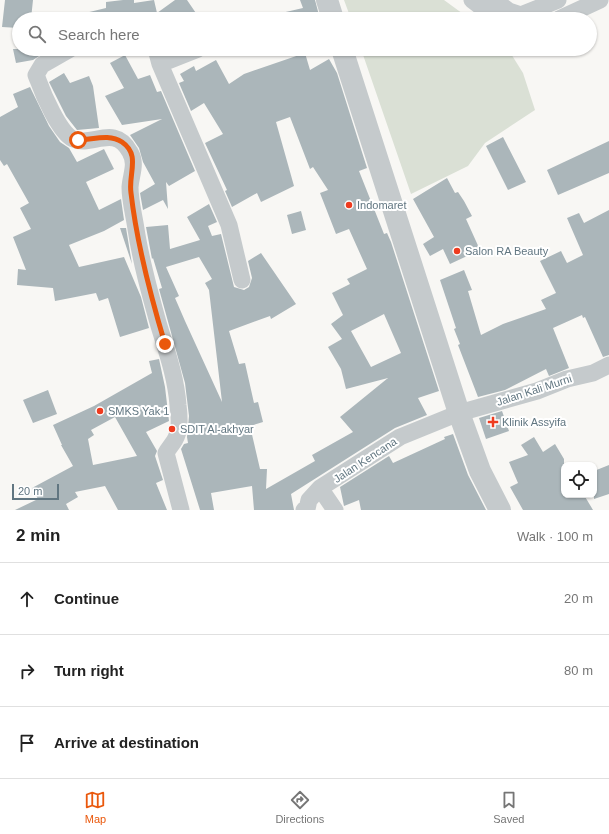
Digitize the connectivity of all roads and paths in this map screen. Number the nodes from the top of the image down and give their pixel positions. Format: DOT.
graph roads {
  1 [pos="327,0"];
  2 [pos="472,0"];
  3 [pos="494,0"];
  4 [pos="558,0"];
  5 [pos="596,1"];
  6 [pos="331,12"];
  7 [pos="488,12"];
  8 [pos="512,12"];
  9 [pos="528,12"];
  10 [pos="573,12"];
  11 [pos="58,56"];
  12 [pos="344,56"];
  13 [pos="158,57"];
  14 [pos="242,280"];
  15 [pos="609,365"];
  16 [pos="459,413"];
  17 [pos="320,488"];
  18 [pos="181,510"];
  19 [pos="304,510"];
  20 [pos="335,510"];
  21 [pos="500,510"];
  1 -- 6 [label="street"];
  2 -- 7 [label="street"];
  3 -- 8 [label="street"];
  4 -- 9 [label="street"];
  5 -- 10 [label="street"];
  11 -- 18 [label="street"];
  12 -- 16 [label="street"];
  13 -- 14 [label="street"];
  15 -- 16 [label="street, Jalan Kali Murni"];
  16 -- 17 [label="street, Jalan Kencana"];
  16 -- 21 [label="street"];
  17 -- 19 [label="street, Jalan Kencana"];
  17 -- 20 [label="street"];
}
